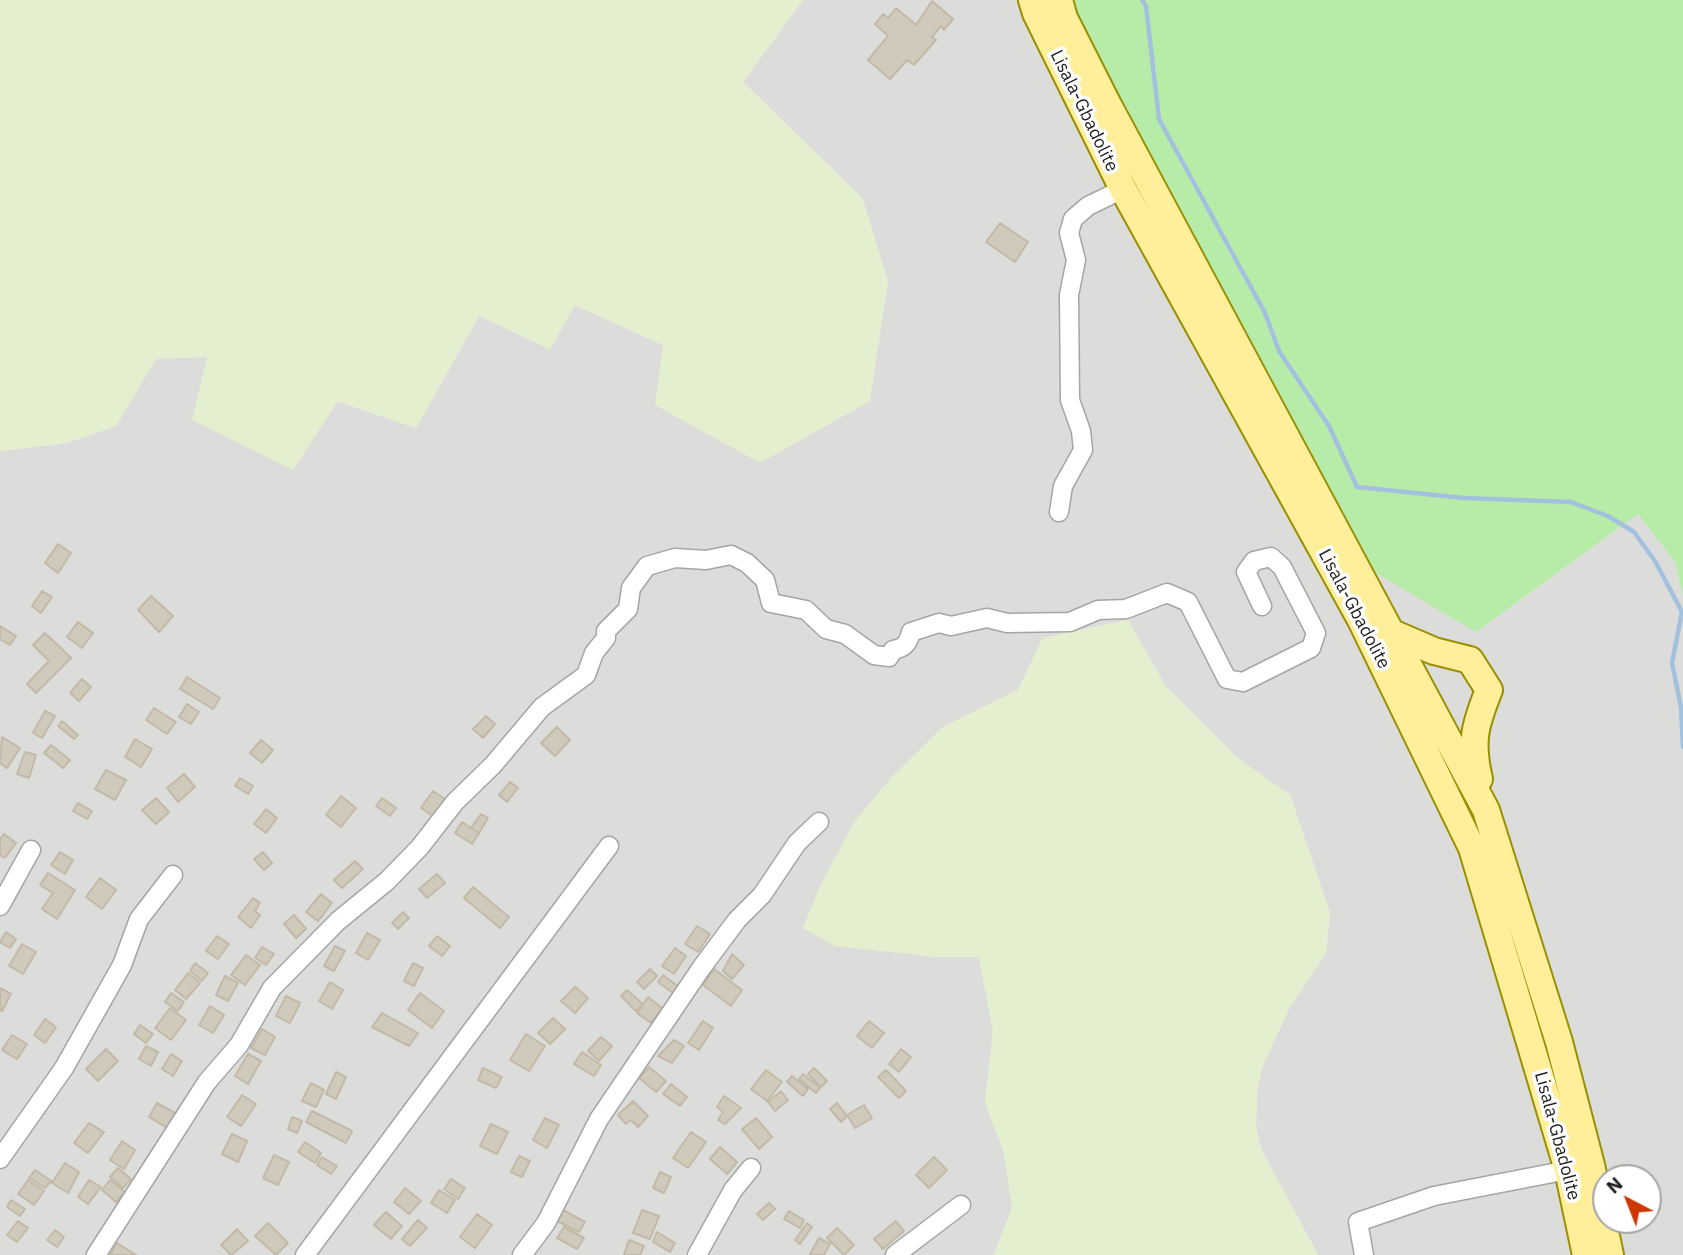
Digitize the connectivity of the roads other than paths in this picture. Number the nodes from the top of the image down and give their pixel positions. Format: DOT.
graph roads {
  1 [pos="1032,0"];
  2 [pos="1059,0"];
  3 [pos="1123,189"];
  4 [pos="1059,512"];
  5 [pos="1262,606"];
  6 [pos="1392,633"];
  7 [pos="1486,810"];
  8 [pos="819,822"];
  9 [pos="609,846"];
  10 [pos="31,850"];
  11 [pos="173,875"];
  12 [pos="0,906"];
  13 [pos="1554,1074"];
  14 [pos="0,1159"];
  15 [pos="751,1168"];
  16 [pos="1568,1170"];
  17 [pos="961,1205"];
  18 [pos="96,1255"];
  19 [pos="305,1255"];
  20 [pos="522,1255"];
  21 [pos="697,1255"];
  22 [pos="895,1255"];
  23 [pos="1364,1255"];
  24 [pos="1586,1255"];
  25 [pos="1610,1255"];
  1 -- 3 [label="main road, Lisala-Gbadolite"];
  2 -- 6 [label="main road, Lisala-Gbadolite"];
  3 -- 4 [label="street"];
  3 -- 13 [label="main road, Lisala-Gbadolite"];
  5 -- 18 [label="street"];
  6 -- 7 [label="main road, Lisala-Gbadolite"];
  6 -- 7 [label="main road"];
  7 -- 13 [label="main road, Lisala-Gbadolite"];
  8 -- 20 [label="street"];
  9 -- 19 [label="street"];
  10 -- 12 [label="street"];
  11 -- 14 [label="street"];
  13 -- 16 [label="main road, Lisala-Gbadolite"];
  13 -- 25 [label="main road, Lisala-Gbadolite"];
  15 -- 21 [label="street"];
  16 -- 23 [label="street"];
  16 -- 24 [label="main road, Lisala-Gbadolite"];
  17 -- 22 [label="street"];
}
